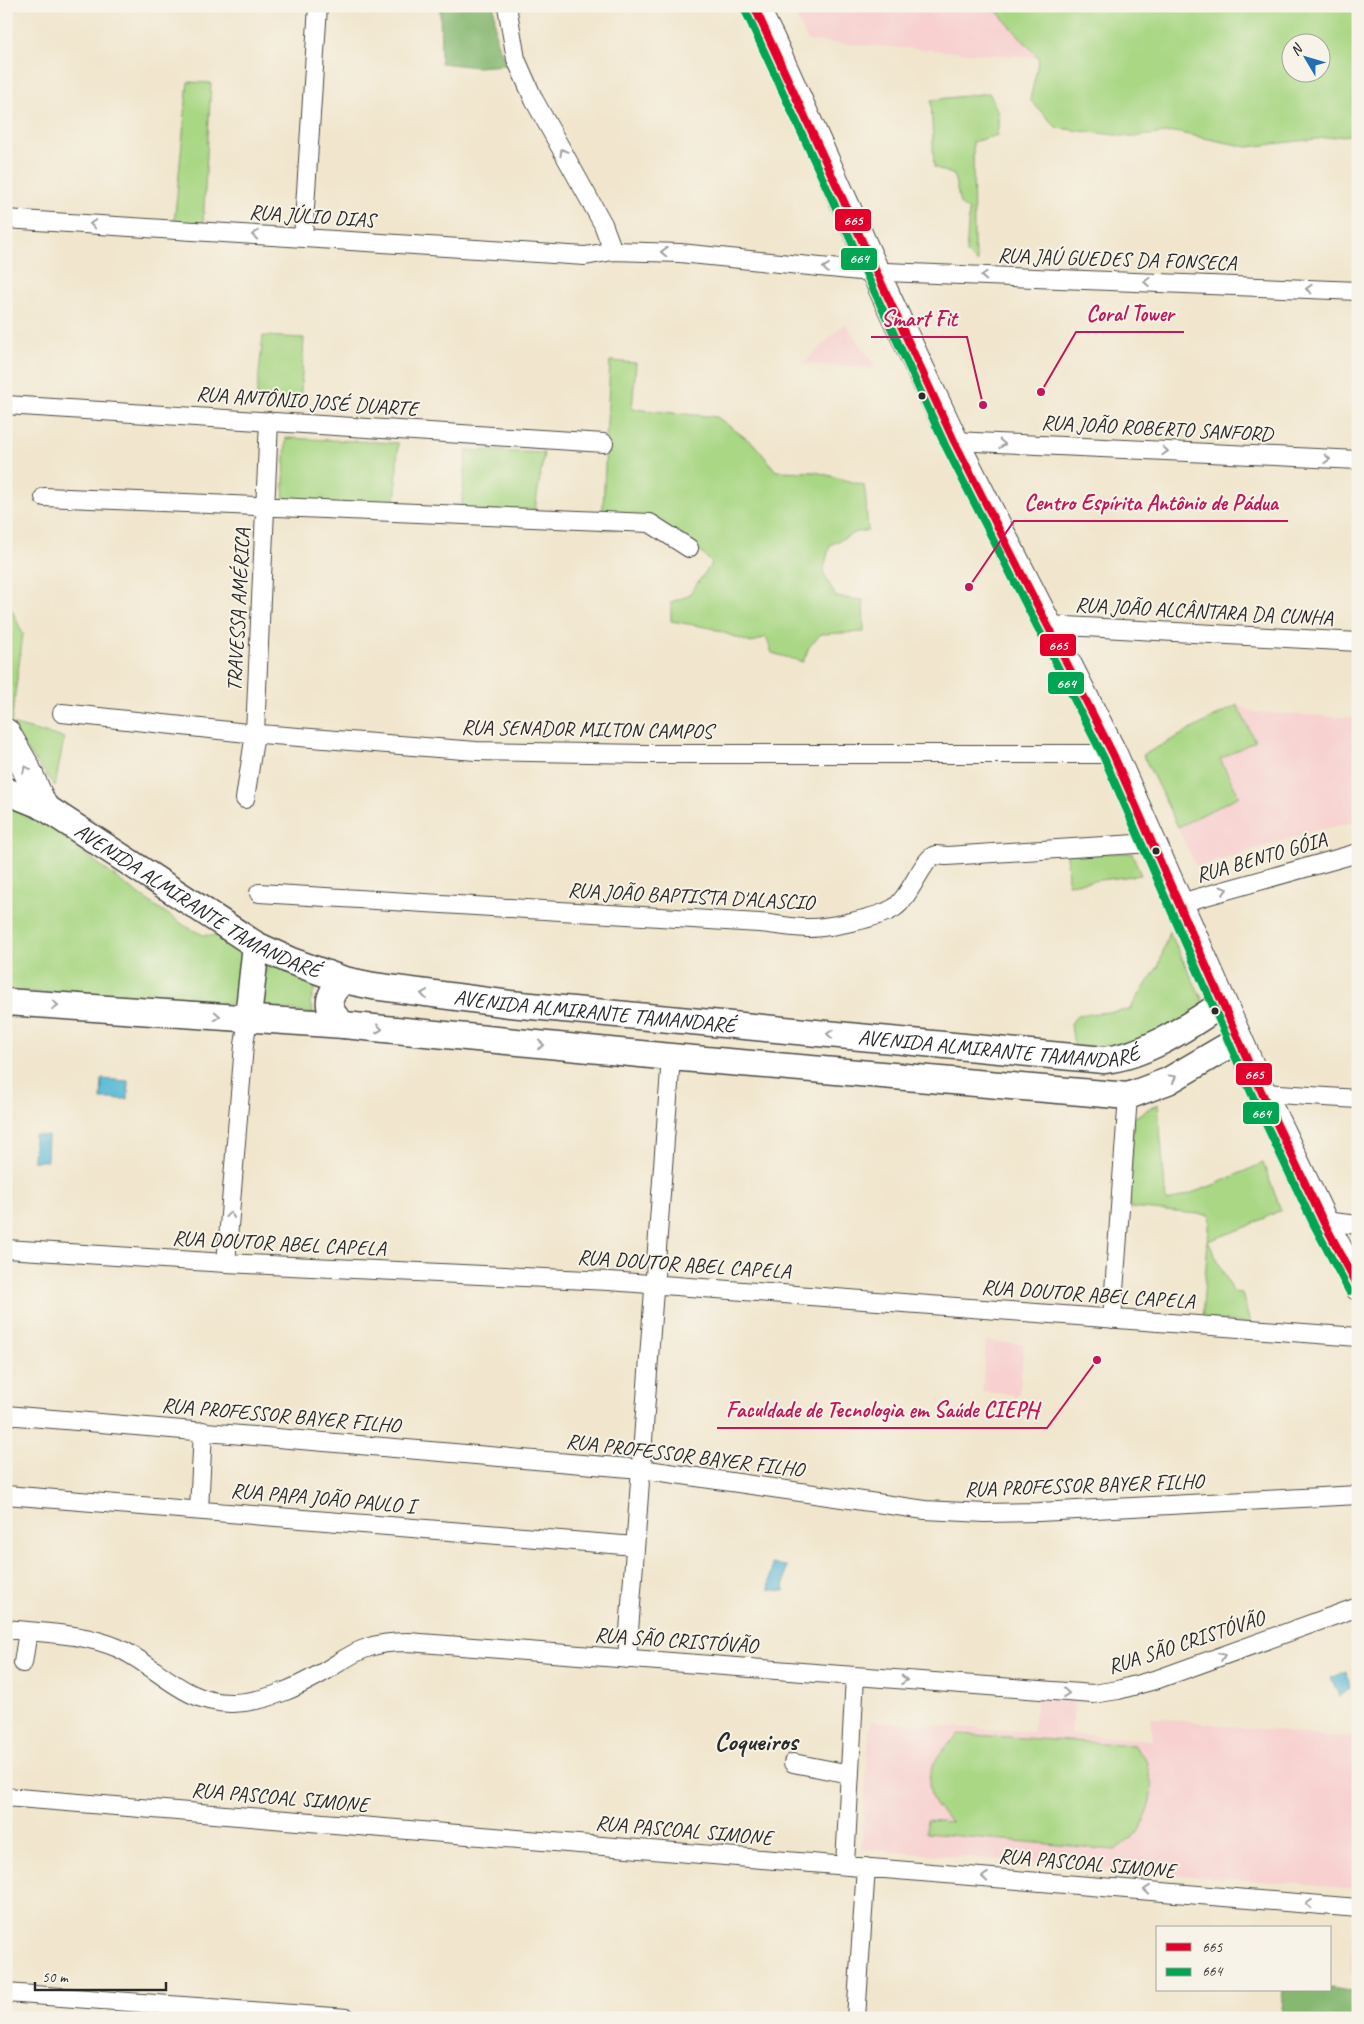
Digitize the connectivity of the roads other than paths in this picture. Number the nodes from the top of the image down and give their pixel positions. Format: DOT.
graph roads {
  1 [pos="318,6"];
  2 [pos="506,6"];
  3 [pos="754,6"];
  4 [pos="6,219"];
  5 [pos="303,238"];
  6 [pos="613,251"];
  7 [pos="874,271"];
  8 [pos="1358,291"];
  9 [pos="6,404"];
  10 [pos="269,421"];
  11 [pos="954,441"];
  12 [pos="604,443"];
  13 [pos="1358,460"];
  14 [pos="44,497"];
  15 [pos="266,507"];
  16 [pos="689,548"];
  17 [pos="1048,625"];
  18 [pos="1358,642"];
  19 [pos="62,713"];
  20 [pos="6,733"];
  21 [pos="255,733"];
  22 [pos="1113,754"];
  23 [pos="6,791"];
  24 [pos="245,799"];
  25 [pos="43,806"];
  26 [pos="1152,843"];
  27 [pos="1358,853"];
  28 [pos="259,893"];
  29 [pos="1177,904"];
  30 [pos="256,945"];
  31 [pos="344,980"];
  32 [pos="6,1002"];
  33 [pos="1222,1004"];
  34 [pos="248,1018"];
  35 [pos="344,1026"];
  36 [pos="1238,1040"];
  37 [pos="671,1057"];
  38 [pos="1122,1058"];
  39 [pos="1262,1093"];
  40 [pos="1128,1096"];
  41 [pos="1358,1099"];
  42 [pos="1323,1221"];
  43 [pos="1358,1225"];
  44 [pos="6,1249"];
  45 [pos="226,1263"];
  46 [pos="654,1284"];
  47 [pos="1358,1286"];
  48 [pos="1112,1319"];
  49 [pos="1358,1337"];
  50 [pos="6,1415"];
  51 [pos="203,1431"];
  52 [pos="641,1469"];
  53 [pos="6,1495"];
  54 [pos="1358,1496"];
  55 [pos="199,1510"];
  56 [pos="635,1546"];
  57 [pos="1358,1607"];
  58 [pos="6,1629"];
  59 [pos="28,1631"];
  60 [pos="627,1659"];
  61 [pos="23,1663"];
  62 [pos="855,1676"];
  63 [pos="793,1763"];
  64 [pos="850,1774"];
  65 [pos="6,1797"];
  66 [pos="845,1865"];
  67 [pos="866,1867"];
  68 [pos="1358,1908"];
  69 [pos="6,1993"];
  70 [pos="347,2018"];
  71 [pos="856,2018"];
  1 -- 5 [label="street"];
  6 -- 2 [label="street, one-way"];
  3 -- 7 [label="main road"];
  5 -- 4 [label="street, RUA JÚLIO DIAS, one-way"];
  5 -- 6 [label="street, RUA JÚLIO DIAS"];
  7 -- 6 [label="street, RUA JÚLIO DIAS, one-way"];
  8 -- 7 [label="street, RUA JAÚ GUEDES DA FONSECA, one-way"];
  7 -- 11 [label="main road"];
  9 -- 10 [label="street, RUA ANTÔNIO JOSÉ DUARTE"];
  10 -- 12 [label="street, RUA ANTÔNIO JOSÉ DUARTE"];
  10 -- 15 [label="street, TRAVESSA AMÉRICA"];
  11 -- 13 [label="street, RUA JOÃO ROBERTO SANFORD, one-way"];
  11 -- 17 [label="main road"];
  14 -- 15 [label="street"];
  15 -- 16 [label="street"];
  15 -- 21 [label="street, TRAVESSA AMÉRICA"];
  17 -- 18 [label="street, RUA JOÃO ALCÂNTARA DA CUNHA"];
  17 -- 22 [label="main road"];
  19 -- 21 [label="street, RUA SENADOR MILTON CAMPOS"];
  25 -- 20 [label="main road, one-way"];
  21 -- 22 [label="street, RUA SENADOR MILTON CAMPOS"];
  21 -- 24 [label="street, TRAVESSA AMÉRICA"];
  22 -- 26 [label="main road"];
  23 -- 25 [label="main road, AVENIDA ALMIRANTE TAMANDARÉ"];
  25 -- 30 [label="main road, AVENIDA ALMIRANTE TAMANDARÉ"];
  26 -- 28 [label="street, RUA JOÃO BAPTISTA D'ALASCIO"];
  26 -- 29 [label="main road"];
  29 -- 27 [label="street, RUA BENTO GÓIA, one-way"];
  29 -- 33 [label="main road"];
  30 -- 31 [label="main road, AVENIDA ALMIRANTE TAMANDARÉ"];
  30 -- 34 [label="main road"];
  31 -- 35 [label="main road"];
  38 -- 31 [label="main road, AVENIDA ALMIRANTE TAMANDARÉ, one-way"];
  32 -- 34 [label="main road, AVENIDA ALMIRANTE TAMANDARÉ, one-way"];
  33 -- 36 [label="main road"];
  33 -- 38 [label="main road, AVENIDA ALMIRANTE TAMANDARÉ"];
  34 -- 35 [label="main road, AVENIDA ALMIRANTE TAMANDARÉ"];
  45 -- 34 [label="street, one-way"];
  35 -- 37 [label="main road, AVENIDA ALMIRANTE TAMANDARÉ, one-way"];
  36 -- 39 [label="main road"];
  40 -- 36 [label="main road, AVENIDA ALMIRANTE TAMANDARÉ, one-way"];
  37 -- 40 [label="main road, AVENIDA ALMIRANTE TAMANDARÉ"];
  37 -- 46 [label="street"];
  38 -- 40 [label="main road"];
  39 -- 41 [label="street"];
  39 -- 42 [label="main road"];
  40 -- 48 [label="street"];
  42 -- 43 [label="street"];
  42 -- 47 [label="main road"];
  44 -- 45 [label="street, RUA DOUTOR ABEL CAPELA"];
  45 -- 46 [label="street, RUA DOUTOR ABEL CAPELA"];
  46 -- 48 [label="street, RUA DOUTOR ABEL CAPELA"];
  46 -- 52 [label="street"];
  48 -- 49 [label="street, RUA DOUTOR ABEL CAPELA"];
  50 -- 51 [label="street, RUA PROFESSOR BAYER FILHO"];
  51 -- 52 [label="street, RUA PROFESSOR BAYER FILHO"];
  51 -- 55 [label="street"];
  52 -- 54 [label="street, RUA PROFESSOR BAYER FILHO"];
  52 -- 56 [label="street"];
  53 -- 55 [label="street, RUA PAPA JOÃO PAULO I"];
  55 -- 56 [label="street, RUA PAPA JOÃO PAULO I"];
  56 -- 60 [label="street"];
  62 -- 57 [label="street, RUA SÃO CRISTÓVÃO, one-way"];
  58 -- 59 [label="street, RUA SÃO CRISTÓVÃO"];
  59 -- 60 [label="street, RUA SÃO CRISTÓVÃO"];
  59 -- 61 [label="street"];
  60 -- 62 [label="street, RUA SÃO CRISTÓVÃO"];
  62 -- 64 [label="street"];
  63 -- 64 [label="street"];
  64 -- 66 [label="street"];
  65 -- 66 [label="street, RUA PASCOAL SIMONE"];
  66 -- 67 [label="street, RUA PASCOAL SIMONE"];
  68 -- 67 [label="street, RUA PASCOAL SIMONE, one-way"];
  67 -- 71 [label="street"];
  69 -- 70 [label="street"];
}
